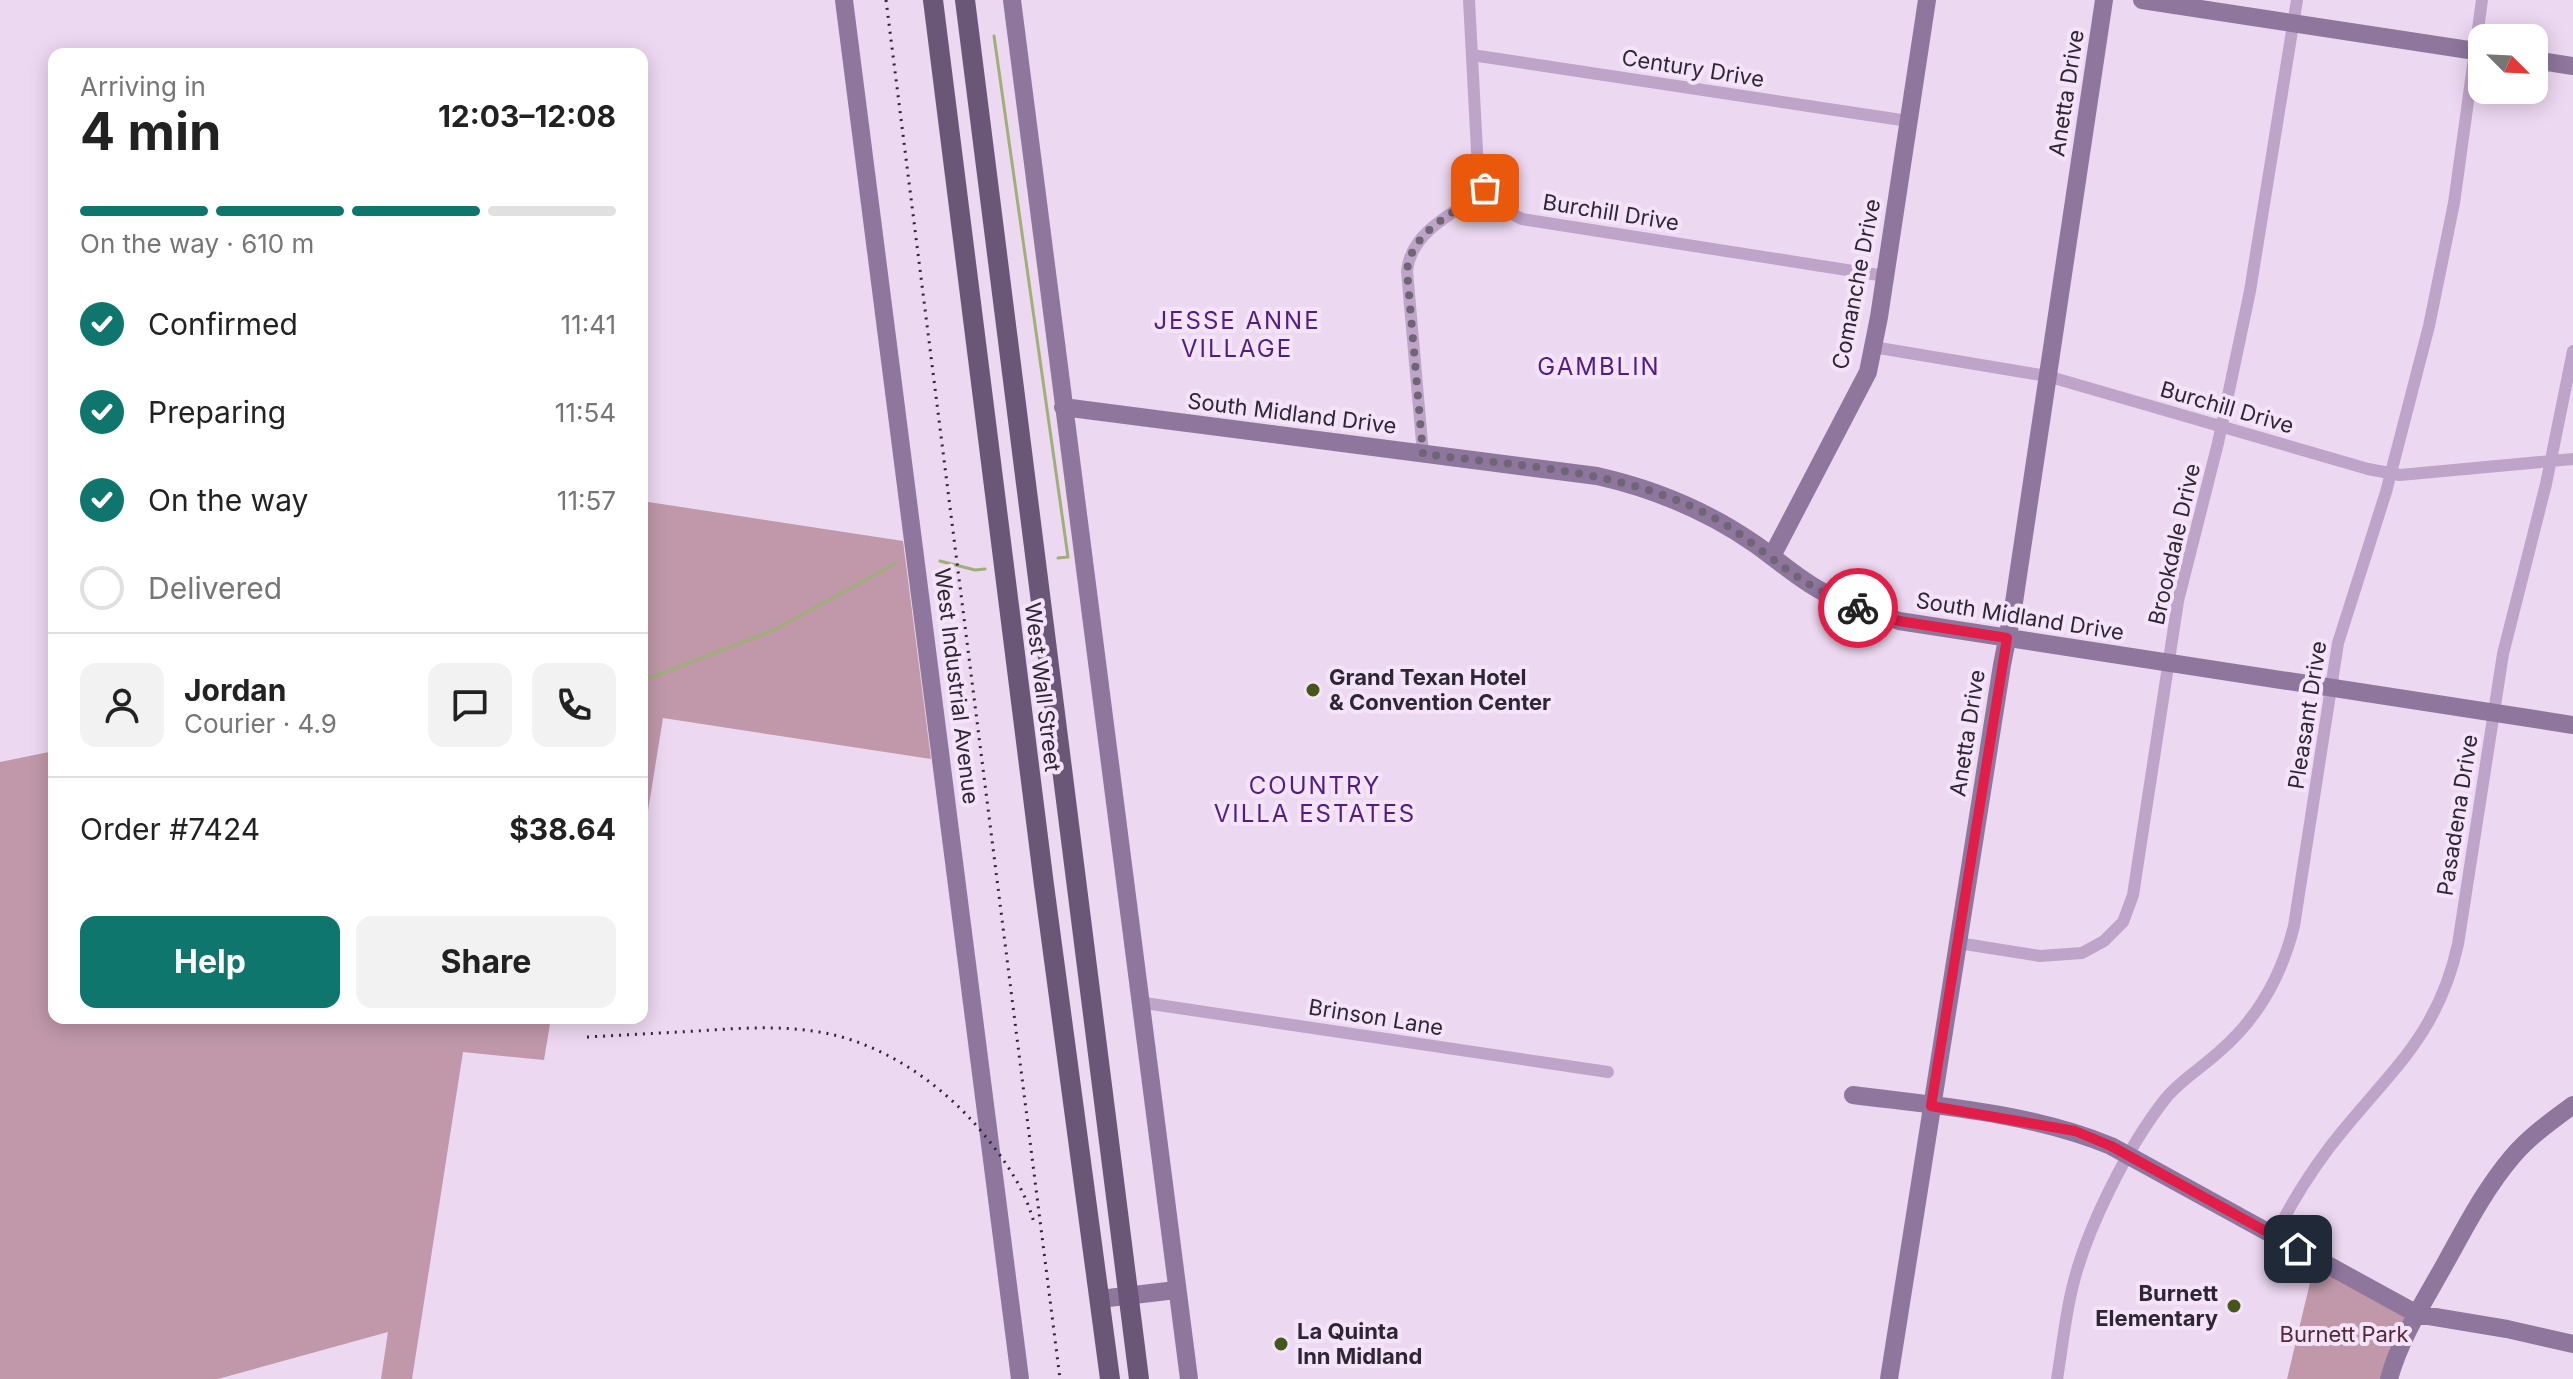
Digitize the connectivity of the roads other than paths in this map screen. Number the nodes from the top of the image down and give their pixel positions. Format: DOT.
graph roads {
  1 [pos="844,0"];
  2 [pos="933,0"];
  3 [pos="965,0"];
  4 [pos="1012,0"];
  5 [pos="1469,0"];
  6 [pos="1927,0"];
  7 [pos="2104,0"];
  8 [pos="2142,0"];
  9 [pos="2297,0"];
  10 [pos="2482,0"];
  11 [pos="2294,24"];
  12 [pos="2481,24"];
  13 [pos="2468,50"];
  14 [pos="1472,55"];
  15 [pos="2548,62"];
  16 [pos="2573,66"];
  17 [pos="2470,104"];
  18 [pos="1908,121"];
  19 [pos="1486,191"];
  20 [pos="1885,276"];
  21 [pos="1873,347"];
  22 [pos="2573,351"];
  23 [pos="2047,376"];
  24 [pos="1063,407"];
  25 [pos="2222,426"];
  26 [pos="1423,454"];
  27 [pos="2573,459"];
  28 [pos="2550,460"];
  29 [pos="2391,473"];
  30 [pos="1772,556"];
  31 [pos="2007,638"];
  32 [pos="2168,663"];
  33 [pos="2330,688"];
  34 [pos="2493,712"];
  35 [pos="2573,725"];
  36 [pos="1958,943"];
  37 [pos="1138,1002"];
  38 [pos="1608,1072"];
  39 [pos="1853,1095"];
  40 [pos="2573,1105"];
  41 [pos="1931,1106"];
  42 [pos="2129,1157"];
  43 [pos="2275,1236"];
  44 [pos="1176,1290"];
  45 [pos="1128,1296"];
  46 [pos="1100,1299"];
  47 [pos="2417,1314"];
  48 [pos="2573,1344"];
  49 [pos="1020,1379"];
  50 [pos="1110,1379"];
  51 [pos="1139,1379"];
  52 [pos="1189,1379"];
  53 [pos="1889,1379"];
  54 [pos="2057,1379"];
  55 [pos="2389,1379"];
  1 -- 49 [label="street, West Industrial Avenue"];
  2 -- 46 [label="main road, West Wall Street"];
  3 -- 45 [label="main road, West Wall Street"];
  4 -- 24 [label="street"];
  5 -- 14 [label="street"];
  6 -- 18 [label="street, Comanche Drive"];
  7 -- 23 [label="street, Anetta Drive"];
  8 -- 11 [label="street"];
  9 -- 11 [label="street, Brookdale Drive"];
  10 -- 12 [label="street, Pleasant Drive"];
  11 -- 13 [label="street"];
  11 -- 25 [label="street, Brookdale Drive"];
  14 -- 18 [label="street, Century Drive"];
  14 -- 19 [label="street"];
  15 -- 16 [label="street"];
  17 -- 29 [label="street, Pleasant Drive"];
  18 -- 20 [label="street, Comanche Drive"];
  19 -- 20 [label="street, Burchill Drive"];
  19 -- 26 [label="street"];
  20 -- 21 [label="street, Comanche Drive"];
  21 -- 23 [label="street, Burchill Drive"];
  21 -- 30 [label="street, Comanche Drive"];
  22 -- 28 [label="street, Pasadena Drive"];
  23 -- 25 [label="street, Burchill Drive"];
  23 -- 31 [label="street, Anetta Drive"];
  24 -- 26 [label="street, South Midland Drive"];
  24 -- 37 [label="street"];
  25 -- 29 [label="street, Burchill Drive"];
  25 -- 32 [label="street, Brookdale Drive"];
  26 -- 30 [label="street, South Midland Drive"];
  27 -- 28 [label="street, Burchill Drive"];
  28 -- 29 [label="street, Burchill Drive"];
  28 -- 34 [label="street, Pasadena Drive"];
  29 -- 33 [label="street, Pleasant Drive"];
  30 -- 31 [label="street, South Midland Drive"];
  31 -- 32 [label="street, South Midland Drive"];
  31 -- 36 [label="street, Anetta Drive"];
  32 -- 33 [label="street, South Midland Drive"];
  32 -- 36 [label="street, Brookdale Drive"];
  33 -- 34 [label="street, South Midland Drive"];
  33 -- 42 [label="street, Pleasant Drive"];
  34 -- 35 [label="street, South Midland Drive"];
  34 -- 43 [label="street, Pasadena Drive"];
  36 -- 41 [label="street, Anetta Drive"];
  37 -- 38 [label="street, Brinson Lane"];
  37 -- 44 [label="street"];
  39 -- 41 [label="street"];
  40 -- 47 [label="street"];
  41 -- 42 [label="street"];
  41 -- 53 [label="street, Anetta Drive"];
  42 -- 43 [label="street"];
  42 -- 54 [label="street, Pleasant Drive"];
  43 -- 47 [label="street"];
  44 -- 45 [label="street"];
  44 -- 52 [label="street"];
  45 -- 46 [label="street"];
  45 -- 51 [label="main road, West Wall Street"];
  46 -- 50 [label="main road, West Wall Street"];
  47 -- 48 [label="street"];
  47 -- 55 [label="street"];
}
